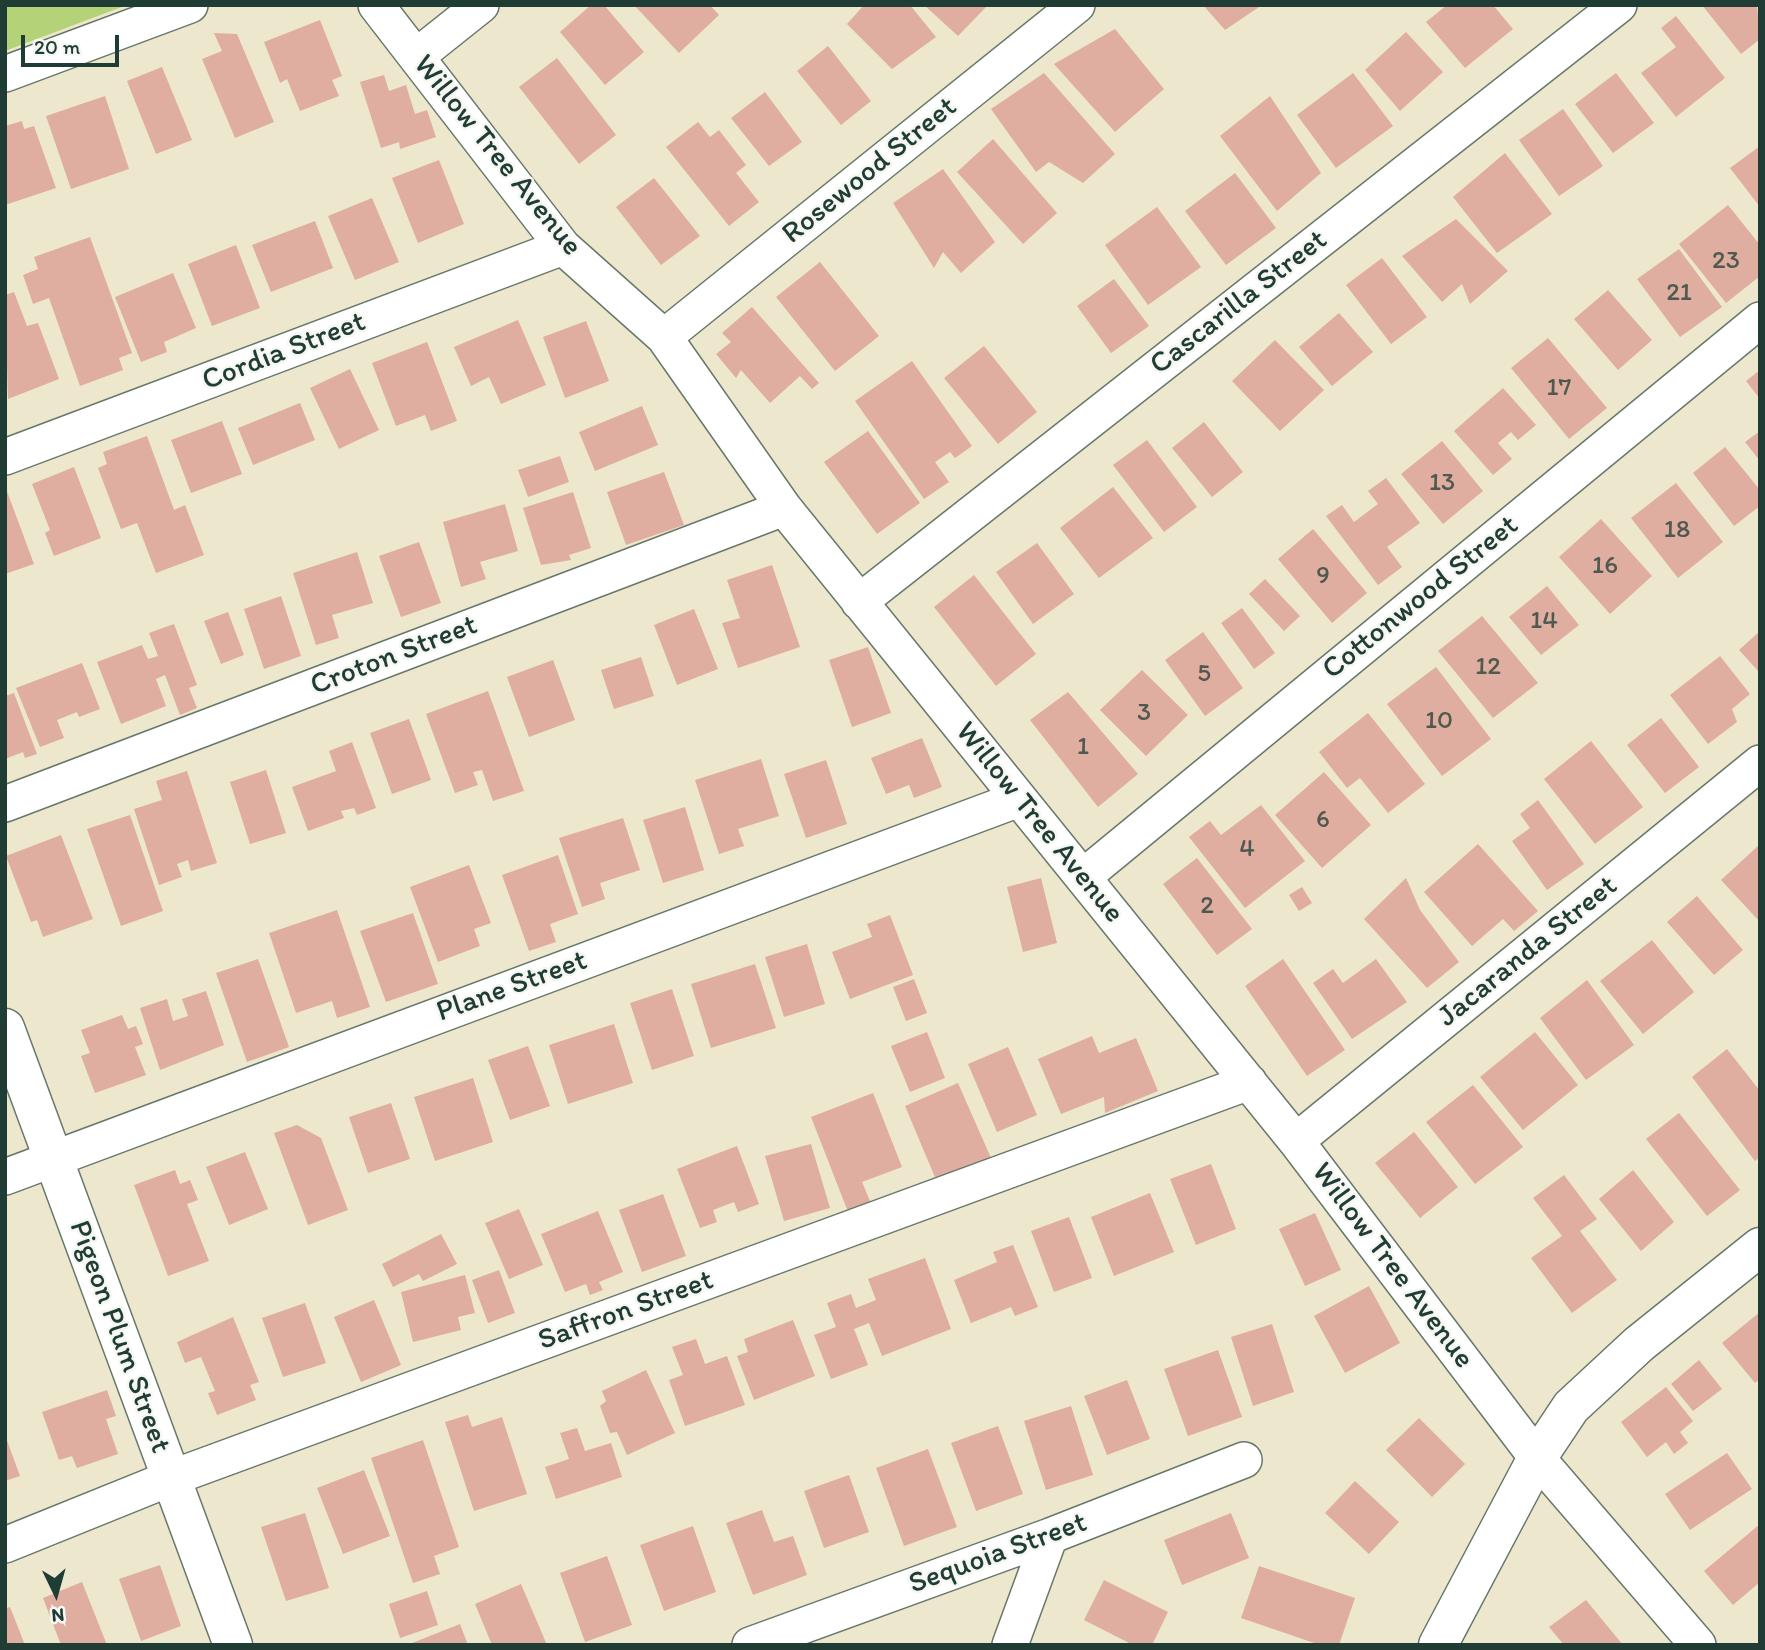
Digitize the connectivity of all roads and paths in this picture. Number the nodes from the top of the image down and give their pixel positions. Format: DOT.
graph roads {
  1 [pos="190,5"];
  2 [pos="376,5"];
  3 [pos="481,5"];
  4 [pos="1077,5"];
  5 [pos="1619,5"];
  6 [pos="417,56"];
  7 [pos="5,74"];
  8 [pos="563,247"];
  9 [pos="1760,320"];
  10 [pos="664,337"];
  11 [pos="5,457"];
  12 [pos="783,508"];
  13 [pos="859,602"];
  14 [pos="1760,763"];
  15 [pos="1019,799"];
  16 [pos="5,804"];
  17 [pos="1083,877"];
  18 [pos="5,1028"];
  19 [pos="1249,1082"];
  20 [pos="1296,1141"];
  21 [pos="53,1158"];
  22 [pos="5,1177"];
  23 [pos="1760,1247"];
  24 [pos="1537,1458"];
  25 [pos="1244,1460"];
  26 [pos="171,1478"];
  27 [pos="1050,1536"];
  28 [pos="5,1545"];
  29 [pos="233,1645"];
  30 [pos="750,1645"];
  31 [pos="1010,1645"];
  32 [pos="1438,1645"];
  33 [pos="1698,1645"];
  1 -- 7 [label="street"];
  2 -- 6 [label="street, Willow Tree Avenue"];
  3 -- 6 [label="street"];
  4 -- 10 [label="street, Rosewood Street"];
  5 -- 13 [label="street, Cascarilla Street"];
  6 -- 8 [label="street, Willow Tree Avenue"];
  8 -- 10 [label="street, Willow Tree Avenue"];
  8 -- 11 [label="street, Cordia Street"];
  9 -- 17 [label="street, Cottonwood Street"];
  10 -- 12 [label="street, Willow Tree Avenue"];
  12 -- 13 [label="street, Willow Tree Avenue"];
  12 -- 16 [label="street, Croton Street"];
  13 -- 15 [label="street, Willow Tree Avenue"];
  14 -- 20 [label="street, Jacaranda Street"];
  15 -- 17 [label="street, Willow Tree Avenue"];
  15 -- 21 [label="street, Plane Street"];
  17 -- 19 [label="street, Willow Tree Avenue"];
  18 -- 21 [label="street, Pigeon Plum Street"];
  19 -- 20 [label="street, Willow Tree Avenue"];
  19 -- 26 [label="street, Saffron Street"];
  20 -- 24 [label="street, Willow Tree Avenue"];
  21 -- 22 [label="street, Plane Street"];
  21 -- 26 [label="street, Pigeon Plum Street"];
  23 -- 24 [label="street"];
  24 -- 32 [label="street"];
  24 -- 33 [label="street, Willow Tree Avenue"];
  25 -- 27 [label="street, Sequoia Street"];
  26 -- 28 [label="street, Saffron Street"];
  26 -- 29 [label="street, Pigeon Plum Street"];
  27 -- 30 [label="street, Sequoia Street"];
  27 -- 31 [label="street"];
}
